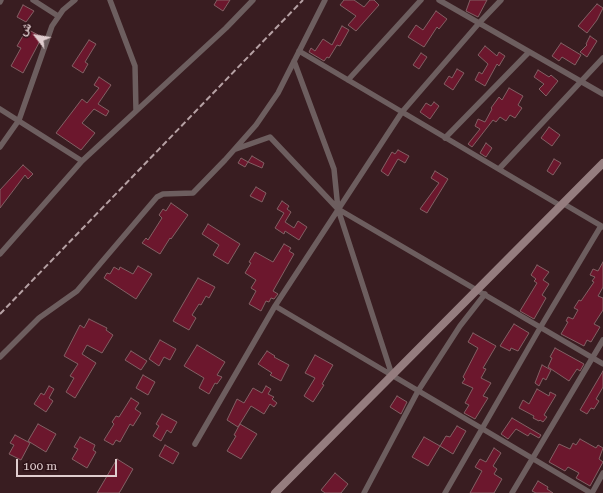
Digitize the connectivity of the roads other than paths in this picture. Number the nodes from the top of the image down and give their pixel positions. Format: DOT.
graph roads {
  1 [pos="33,0"];
  2 [pos="75,0"];
  3 [pos="110,0"];
  4 [pos="253,0"];
  5 [pos="326,0"];
  6 [pos="421,0"];
  7 [pos="439,0"];
  8 [pos="502,0"];
  9 [pos="58,16"];
  10 [pos="480,22"];
  11 [pos="299,51"];
  12 [pos="529,52"];
  13 [pos="603,58"];
  14 [pos="294,61"];
  15 [pos="348,80"];
  16 [pos="582,80"];
  17 [pos="603,94"];
  18 [pos="0,109"];
  19 [pos="136,111"];
  20 [pos="402,112"];
  21 [pos="19,120"];
  22 [pos="446,138"];
  23 [pos="0,147"];
  24 [pos="235,149"];
  25 [pos="82,161"];
  26 [pos="603,163"];
  27 [pos="499,170"];
  28 [pos="562,205"];
  29 [pos="338,209"];
  30 [pos="602,226"];
  31 [pos="0,254"];
  32 [pos="477,289"];
  33 [pos="485,294"];
  34 [pos="275,306"];
  35 [pos="540,328"];
  36 [pos="603,340"];
  37 [pos="0,357"];
  38 [pos="592,358"];
  39 [pos="603,364"];
  40 [pos="392,375"];
  41 [pos="418,391"];
  42 [pos="482,429"];
  43 [pos="195,444"];
  44 [pos="533,459"];
  45 [pos="603,473"];
  46 [pos="275,493"];
  47 [pos="364,493"];
  48 [pos="445,493"];
  49 [pos="512,493"];
  50 [pos="591,493"];
  1 -- 9 [label="street"];
  2 -- 9 [label="street"];
  3 -- 19 [label="street"];
  4 -- 19 [label="street"];
  5 -- 11 [label="street"];
  6 -- 15 [label="street"];
  7 -- 10 [label="street"];
  8 -- 10 [label="street"];
  9 -- 21 [label="street"];
  10 -- 12 [label="street"];
  10 -- 20 [label="street"];
  11 -- 14 [label="street"];
  11 -- 15 [label="street"];
  12 -- 16 [label="street"];
  12 -- 22 [label="street"];
  13 -- 16 [label="street"];
  14 -- 24 [label="street"];
  14 -- 29 [label="street"];
  15 -- 20 [label="street"];
  16 -- 17 [label="street"];
  16 -- 27 [label="street"];
  18 -- 21 [label="street"];
  19 -- 25 [label="street"];
  20 -- 22 [label="street"];
  20 -- 29 [label="street"];
  21 -- 23 [label="street"];
  21 -- 25 [label="street"];
  22 -- 27 [label="street"];
  24 -- 29 [label="street"];
  24 -- 37 [label="street"];
  25 -- 31 [label="street"];
  26 -- 28 [label="street"];
  27 -- 28 [label="street"];
  28 -- 30 [label="street"];
  28 -- 32 [label="street"];
  29 -- 32 [label="street"];
  29 -- 34 [label="street"];
  29 -- 40 [label="street"];
  30 -- 35 [label="street"];
  32 -- 33 [label="street"];
  32 -- 40 [label="street"];
  33 -- 35 [label="street"];
  33 -- 41 [label="street"];
  34 -- 40 [label="street"];
  34 -- 43 [label="street"];
  35 -- 38 [label="street"];
  35 -- 42 [label="street"];
  36 -- 38 [label="street"];
  38 -- 39 [label="street"];
  38 -- 44 [label="street"];
  40 -- 41 [label="street"];
  40 -- 46 [label="street"];
  41 -- 42 [label="street"];
  41 -- 47 [label="street"];
  42 -- 44 [label="street"];
  42 -- 48 [label="street"];
  44 -- 49 [label="street"];
  44 -- 50 [label="street"];
  45 -- 50 [label="street"];
}
